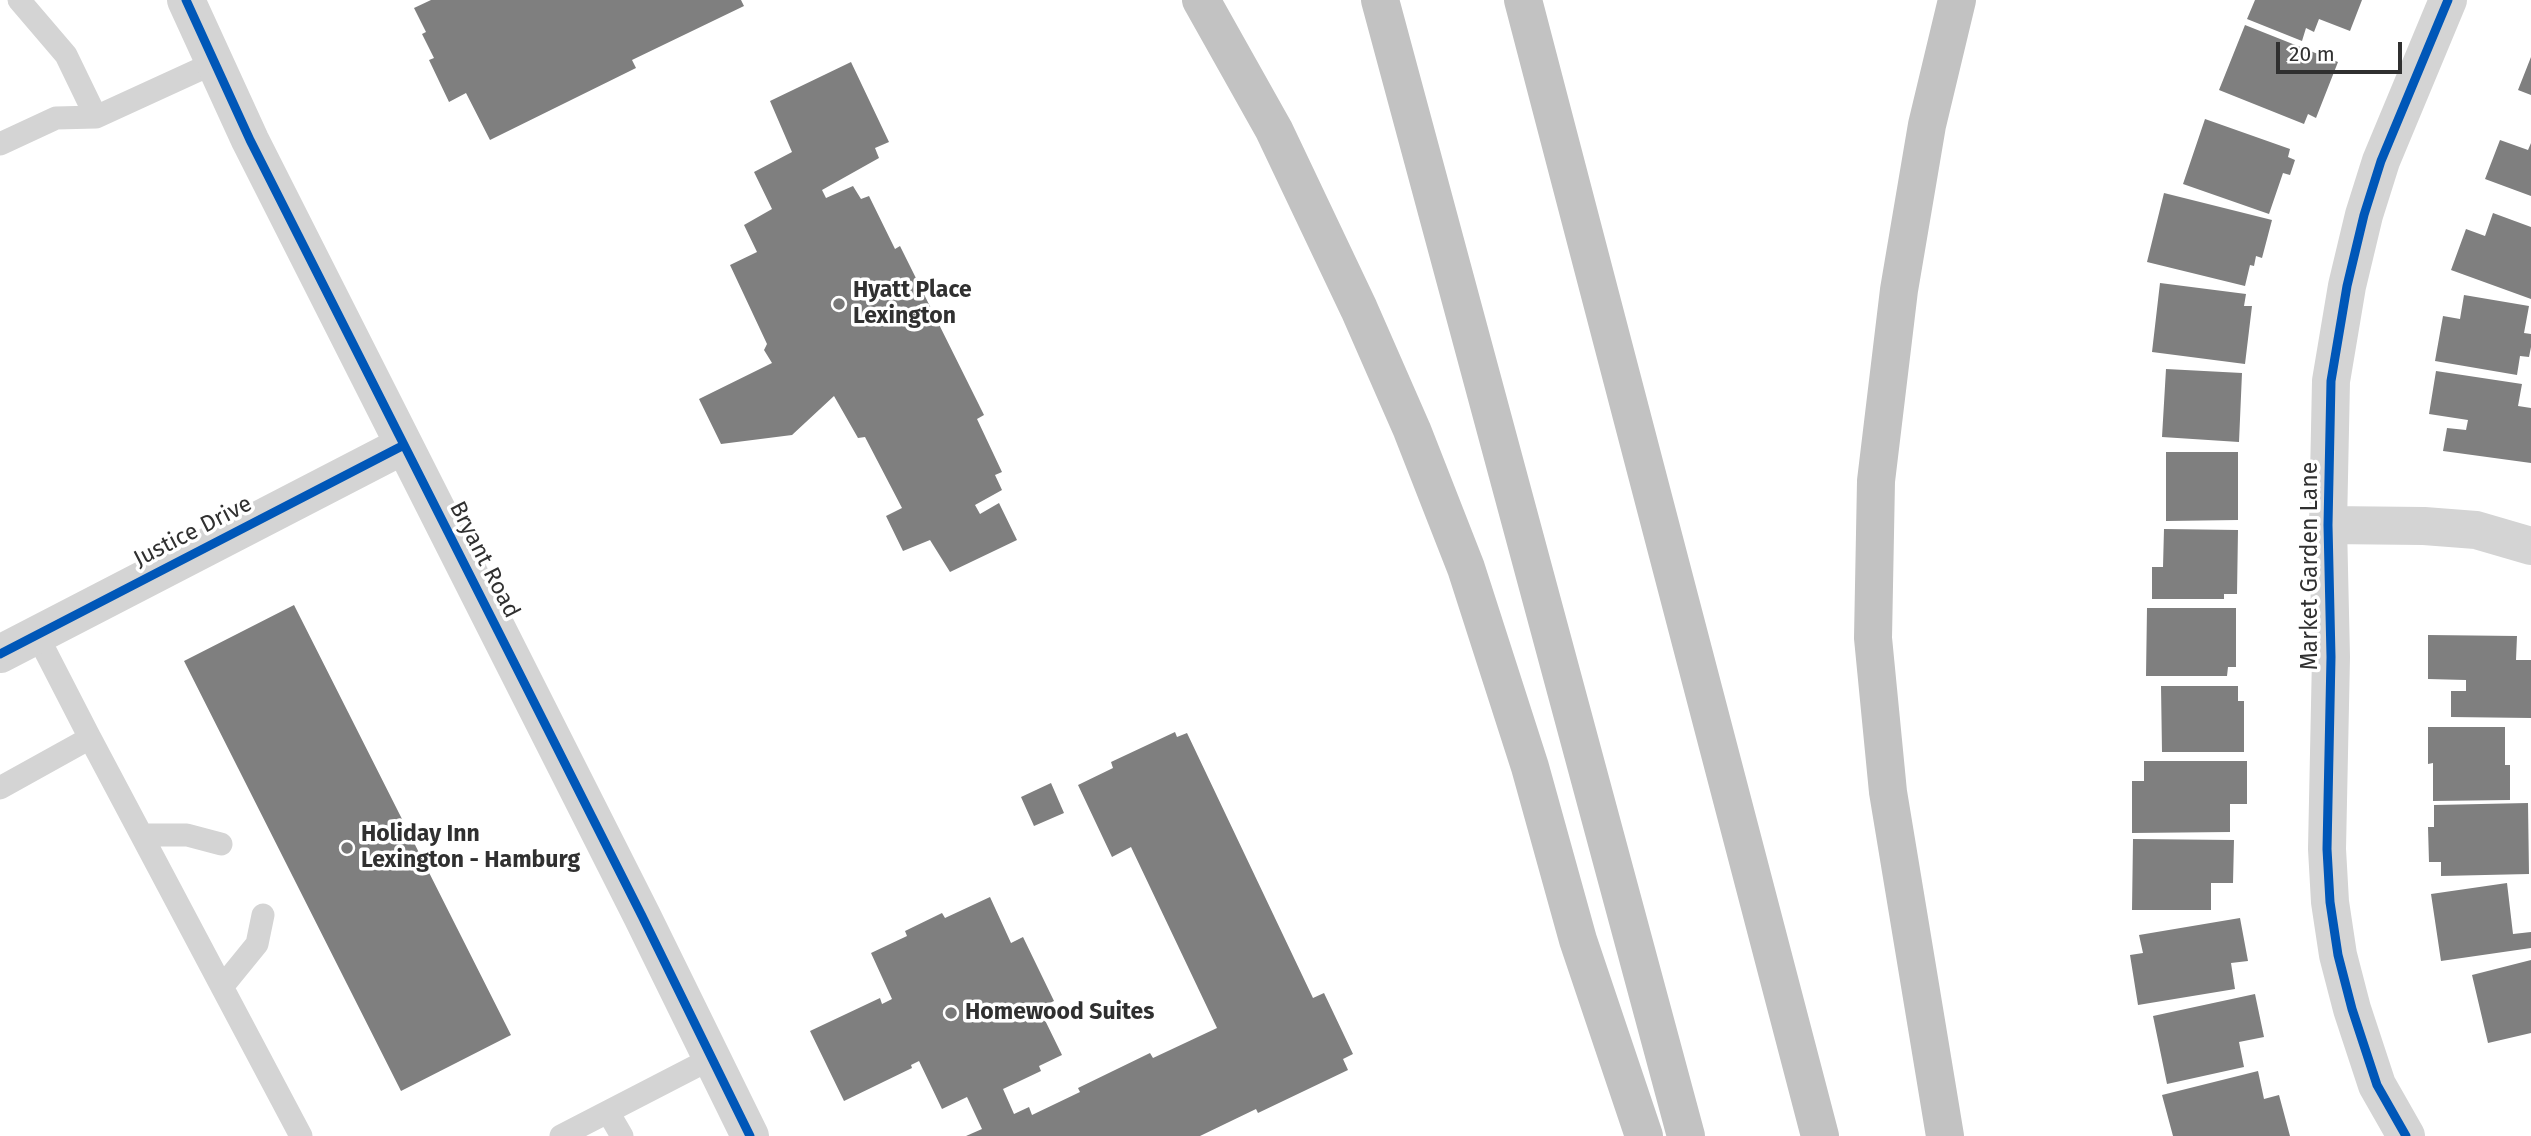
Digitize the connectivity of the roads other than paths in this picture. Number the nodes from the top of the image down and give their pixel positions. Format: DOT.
graph roads {
  1 [pos="19,0"];
  2 [pos="186,0"];
  3 [pos="1201,0"];
  4 [pos="1380,0"];
  5 [pos="1523,0"];
  6 [pos="1957,0"];
  7 [pos="2448,0"];
  8 [pos="216,62"];
  9 [pos="96,117"];
  10 [pos="0,144"];
  11 [pos="404,445"];
  12 [pos="2328,525"];
  13 [pos="2531,546"];
  14 [pos="37,635"];
  15 [pos="0,654"];
  16 [pos="90,738"];
  17 [pos="0,788"];
  18 [pos="142,835"];
  19 [pos="221,844"];
  20 [pos="263,915"];
  21 [pos="222,987"];
  22 [pos="712,1058"];
  23 [pos="608,1112"];
  24 [pos="301,1136"];
  25 [pos="561,1136"];
  26 [pos="622,1136"];
  27 [pos="750,1136"];
  28 [pos="1644,1136"];
  29 [pos="1686,1136"];
  30 [pos="1820,1136"];
  31 [pos="1945,1136"];
  32 [pos="2406,1136"];
  1 -- 9 [label="lane"];
  2 -- 8 [label="street, Bryant Road"];
  3 -- 28 [label="highway"];
  4 -- 29 [label="highway"];
  5 -- 30 [label="highway"];
  6 -- 31 [label="highway"];
  7 -- 12 [label="street, Market Garden Lane"];
  8 -- 9 [label="lane"];
  8 -- 11 [label="street, Bryant Road"];
  9 -- 10 [label="lane"];
  11 -- 14 [label="street, Justice Drive"];
  11 -- 22 [label="street, Bryant Road"];
  12 -- 13 [label="street"];
  12 -- 32 [label="street, Market Garden Lane"];
  14 -- 15 [label="street, Justice Drive"];
  14 -- 16 [label="lane"];
  16 -- 17 [label="lane"];
  16 -- 18 [label="lane"];
  18 -- 19 [label="lane"];
  18 -- 21 [label="lane"];
  20 -- 21 [label="lane"];
  21 -- 24 [label="lane"];
  22 -- 23 [label="lane"];
  22 -- 27 [label="street, Bryant Road"];
  23 -- 25 [label="lane"];
  23 -- 26 [label="lane"];
}
